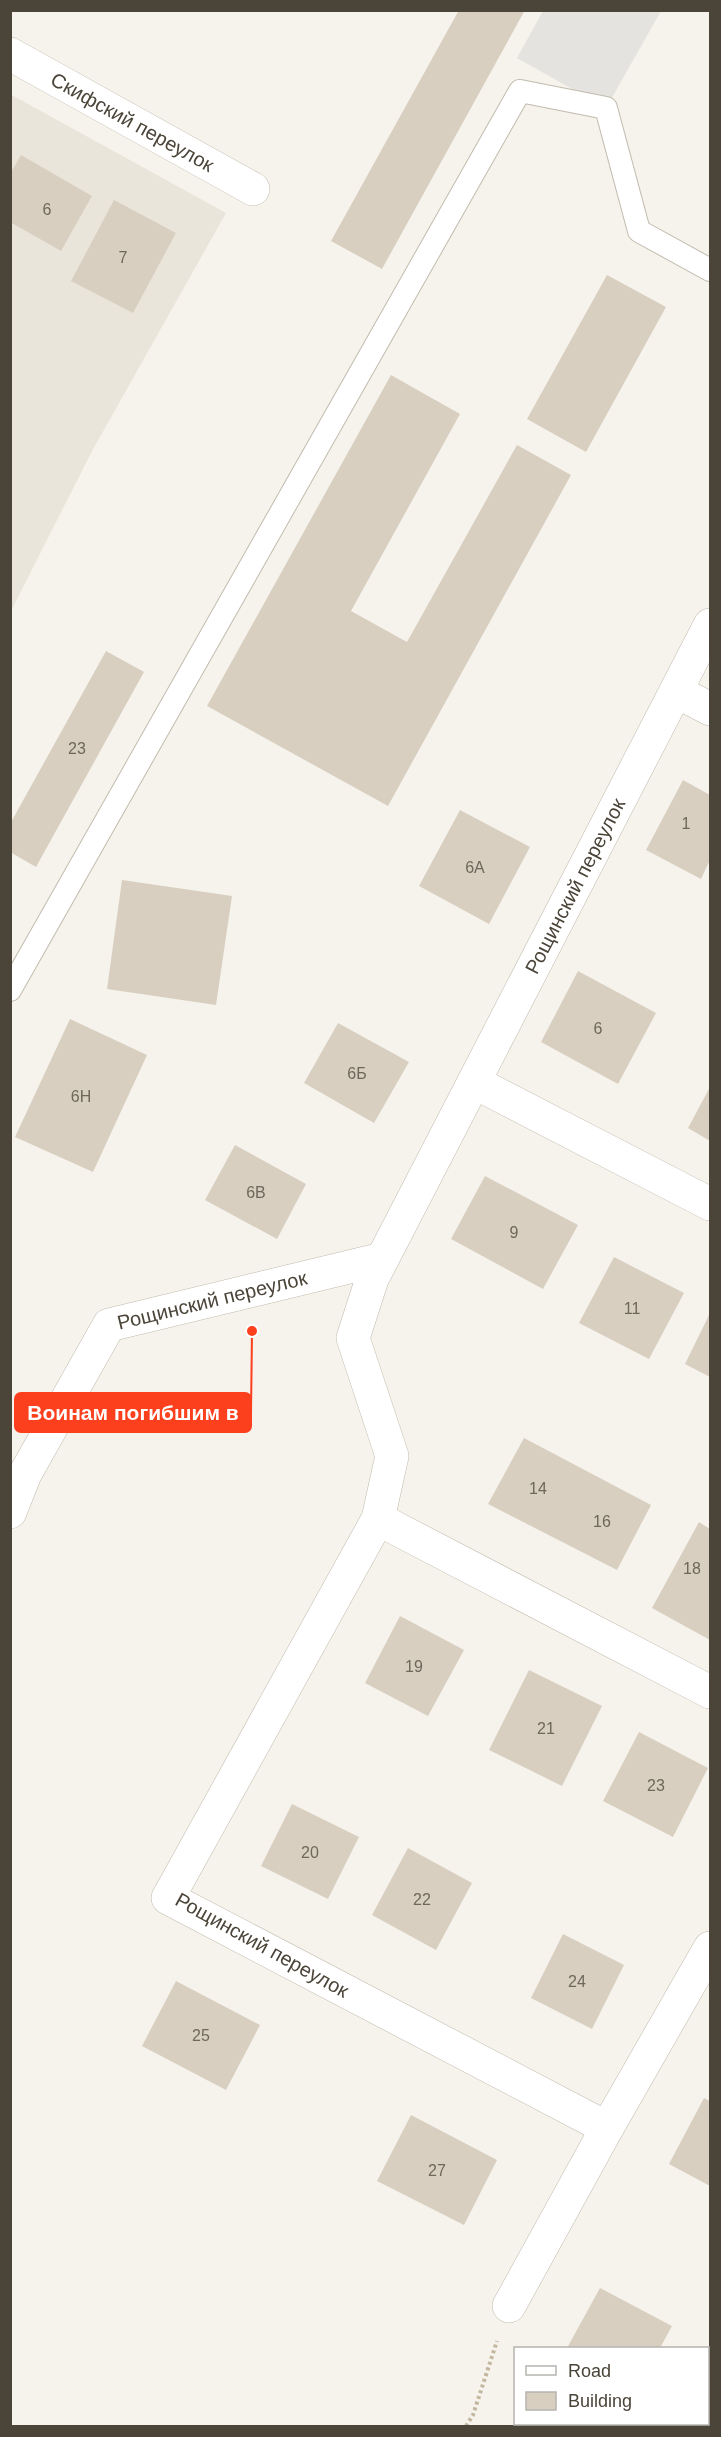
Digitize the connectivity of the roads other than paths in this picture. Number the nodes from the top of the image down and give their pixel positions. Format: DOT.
graph roads {
  1 [pos="10,54"];
  2 [pos="253,189"];
  3 [pos="711,270"];
  4 [pos="711,624"];
  5 [pos="676,691"];
  6 [pos="711,709"];
  7 [pos="10,990"];
  8 [pos="474,1082"];
  9 [pos="711,1204"];
  10 [pos="382,1259"];
  11 [pos="10,1512"];
  12 [pos="378,1519"];
  13 [pos="711,1692"];
  14 [pos="711,1948"];
  15 [pos="607,2128"];
  16 [pos="509,2306"];
  1 -- 2 [label="street, Скифский переулок"];
  3 -- 7 [label="lane"];
  4 -- 5 [label="street, Рощинский переулок"];
  5 -- 6 [label="street"];
  5 -- 8 [label="street, Рощинский переулок"];
  8 -- 9 [label="street"];
  8 -- 10 [label="street, Рощинский переулок"];
  10 -- 11 [label="street, Рощинский переулок"];
  10 -- 12 [label="street, Рощинский переулок"];
  12 -- 13 [label="street"];
  12 -- 15 [label="street, Рощинский переулок"];
  14 -- 15 [label="street"];
  15 -- 16 [label="street"];
}
